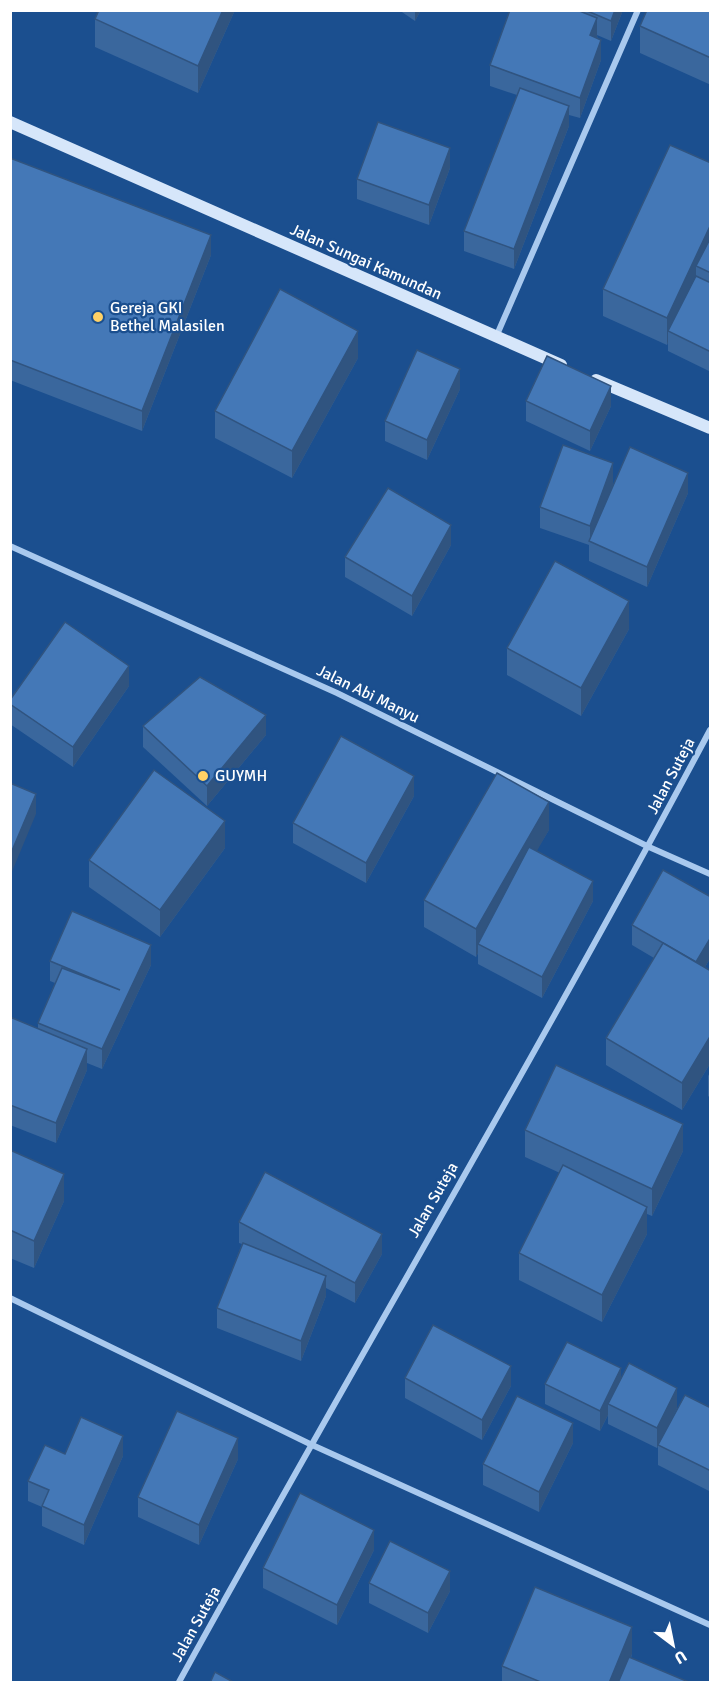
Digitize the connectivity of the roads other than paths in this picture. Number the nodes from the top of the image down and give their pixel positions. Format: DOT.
graph roads {
  1 [pos="638,10"];
  2 [pos="10,122"];
  3 [pos="496,337"];
  4 [pos="711,428"];
  5 [pos="10,546"];
  6 [pos="711,730"];
  7 [pos="649,847"];
  8 [pos="711,874"];
  9 [pos="10,1298"];
  10 [pos="310,1444"];
  11 [pos="711,1625"];
  12 [pos="179,1683"];
  1 -- 3 [label="street"];
  2 -- 3 [label="main road, Jalan Sungai Kamundan"];
  3 -- 4 [label="main road, Jalan Sungai Kamundan"];
  5 -- 7 [label="street, Jalan Abi Manyu"];
  6 -- 7 [label="street, Jalan Suteja"];
  7 -- 8 [label="street, Jalan Abi Manyu"];
  7 -- 10 [label="street, Jalan Suteja"];
  9 -- 10 [label="street"];
  10 -- 11 [label="street"];
  10 -- 12 [label="street, Jalan Suteja"];
}
